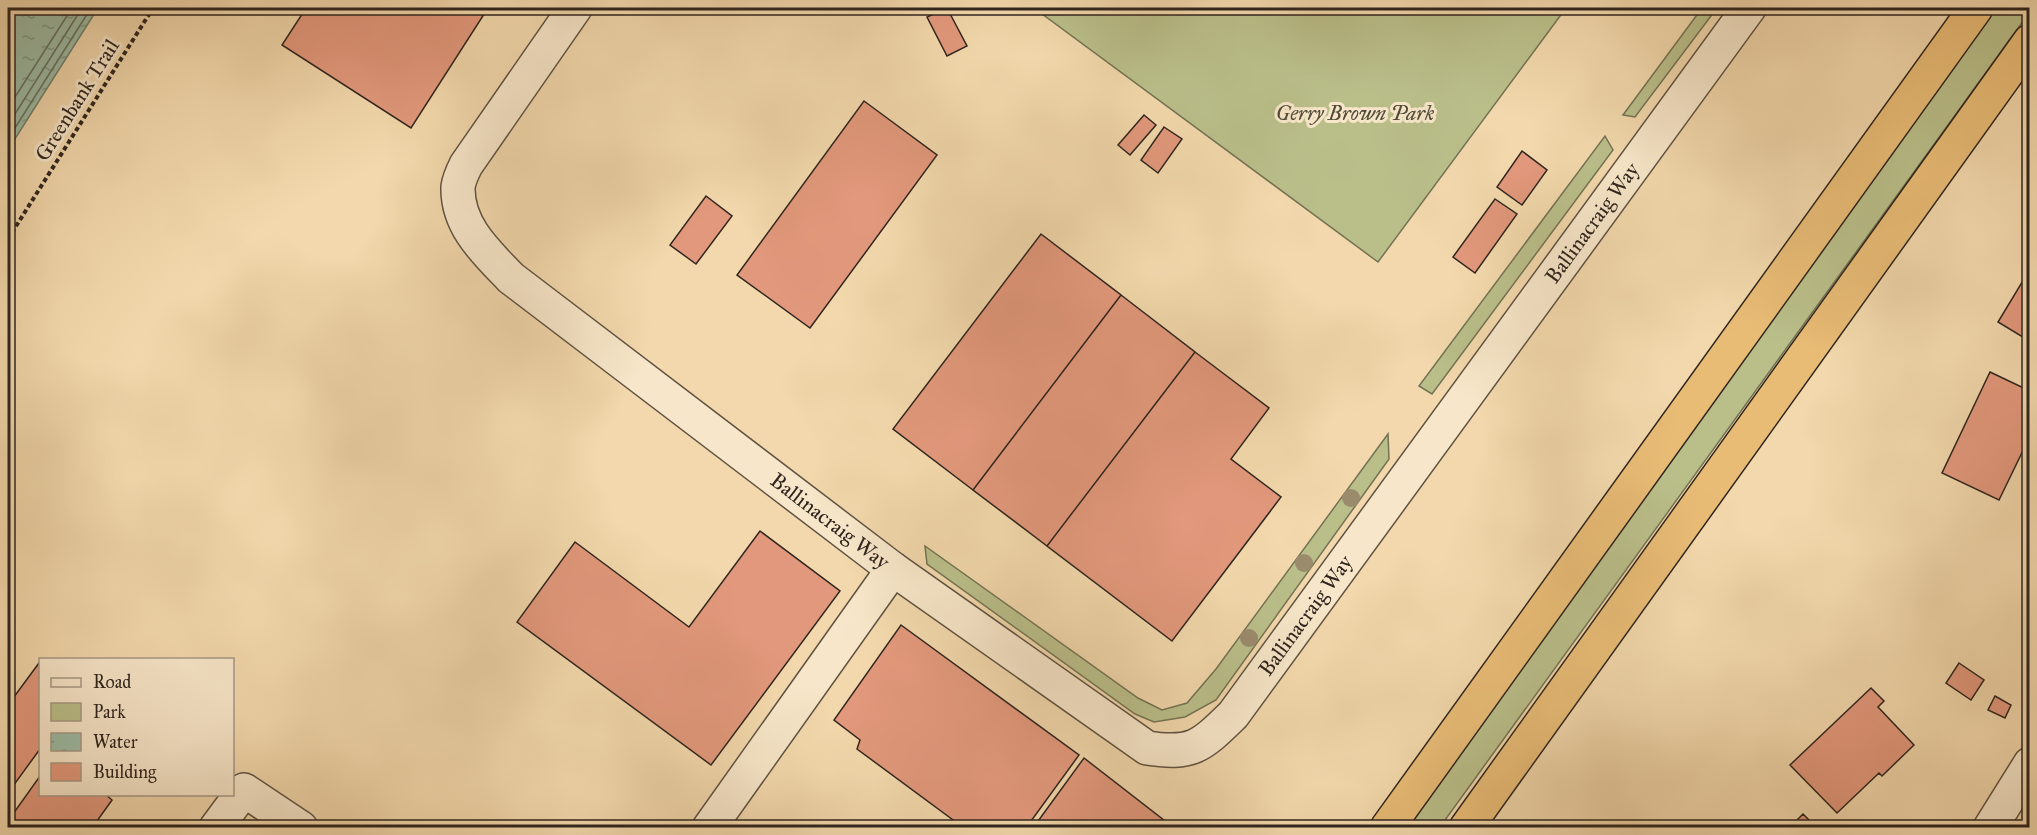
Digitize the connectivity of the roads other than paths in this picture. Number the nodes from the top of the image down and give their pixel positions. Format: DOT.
graph roads {
  1 [pos="575,8"];
  2 [pos="1749,8"];
  3 [pos="1976,8"];
  4 [pos="2030,41"];
  5 [pos="893,569"];
  6 [pos="2030,764"];
  7 [pos="216,828"];
  8 [pos="301,828"];
  9 [pos="709,828"];
  10 [pos="1388,828"];
  11 [pos="1466,828"];
  12 [pos="1990,828"];
  1 -- 5 [label="street, Ballinacraig Way"];
  2 -- 5 [label="street, Ballinacraig Way"];
  3 -- 10 [label="highway"];
  4 -- 11 [label="highway"];
  5 -- 9 [label="street"];
  6 -- 12 [label="street"];
  7 -- 8 [label="street"];
}
